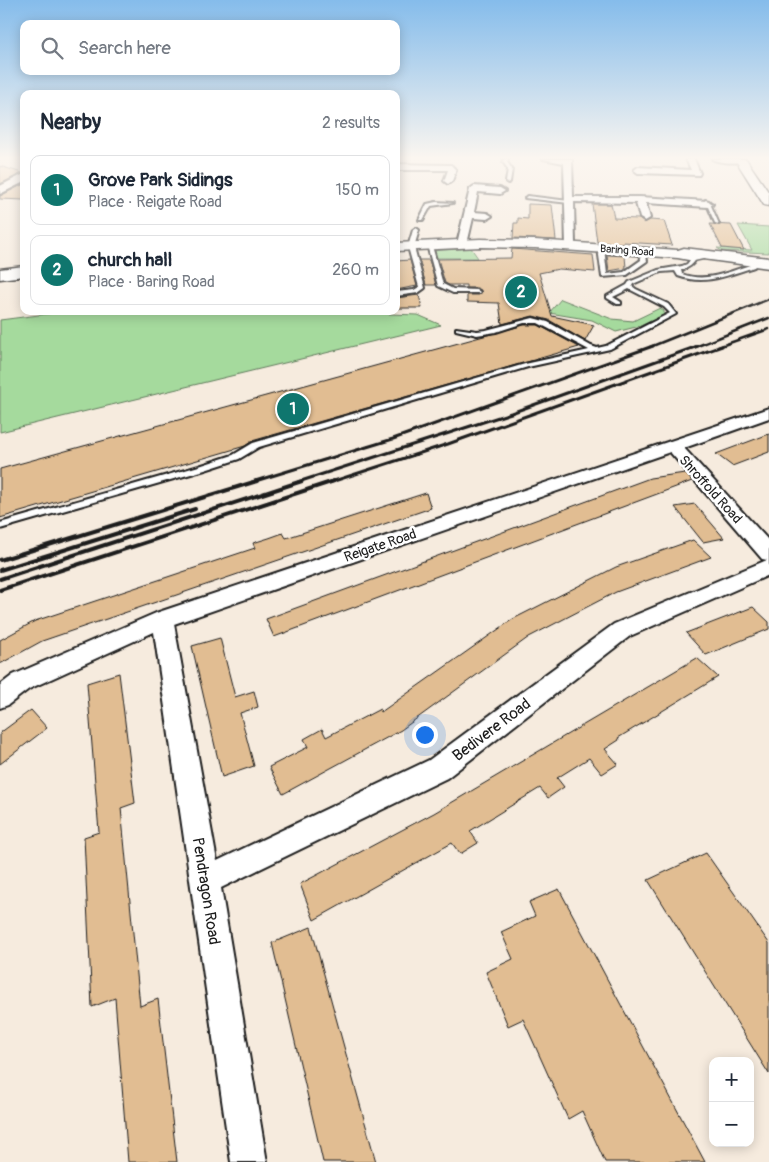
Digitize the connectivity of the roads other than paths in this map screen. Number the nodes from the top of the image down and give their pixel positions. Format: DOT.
graph roads {
  1 [pos="424,213"];
  2 [pos="569,213"];
  3 [pos="644,213"];
  4 [pos="712,213"];
  5 [pos="468,215"];
  6 [pos="487,216"];
  7 [pos="645,218"];
  8 [pos="421,219"];
  9 [pos="717,223"];
  10 [pos="416,230"];
  11 [pos="462,244"];
  12 [pos="570,245"];
  13 [pos="428,246"];
  14 [pos="403,247"];
  15 [pos="601,248"];
  16 [pos="642,251"];
  17 [pos="697,256"];
  18 [pos="754,259"];
  19 [pos="769,259"];
  20 [pos="769,263"];
  21 [pos="678,270"];
  22 [pos="20,272"];
  23 [pos="0,274"];
  24 [pos="629,286"];
  25 [pos="477,292"];
  26 [pos="400,294"];
  27 [pos="619,303"];
  28 [pos="458,330"];
  29 [pos="599,350"];
  30 [pos="769,413"];
  31 [pos="673,446"];
  32 [pos="0,526"];
  33 [pos="769,554"];
  34 [pos="769,567"];
  35 [pos="163,620"];
  36 [pos="0,698"];
  37 [pos="206,881"];
  38 [pos="249,1162"];
  1 -- 8 [label="lane"];
  2 -- 12 [label="street"];
  3 -- 7 [label="street"];
  4 -- 9 [label="lane"];
  5 -- 6 [label="street"];
  5 -- 11 [label="street"];
  10 -- 14 [label="lane"];
  11 -- 12 [label="main road, Baring Road"];
  11 -- 13 [label="main road, Baring Road"];
  12 -- 15 [label="main road, Baring Road"];
  13 -- 14 [label="main road, Baring Road"];
  13 -- 25 [label="lane"];
  14 -- 26 [label="lane"];
  15 -- 16 [label="main road, Baring Road"];
  15 -- 16 [label="lane"];
  16 -- 17 [label="main road, Baring Road"];
  17 -- 18 [label="main road, Baring Road"];
  17 -- 21 [label="lane"];
  18 -- 19 [label="main road, Baring Road"];
  18 -- 20 [label="main road, Baring Road"];
  18 -- 21 [label="lane"];
  21 -- 24 [label="lane"];
  22 -- 23 [label="main road"];
  24 -- 27 [label="lane"];
  24 -- 29 [label="lane"];
  28 -- 29 [label="lane"];
  29 -- 32 [label="lane"];
  30 -- 31 [label="street, Reigate Road"];
  31 -- 33 [label="street, Shroffold Road"];
  31 -- 35 [label="street, Reigate Road"];
  34 -- 37 [label="street, Bedivere Road"];
  35 -- 36 [label="street, Reigate Road"];
  35 -- 37 [label="street, Pendragon Road"];
  37 -- 38 [label="street, Pendragon Road"];
}
